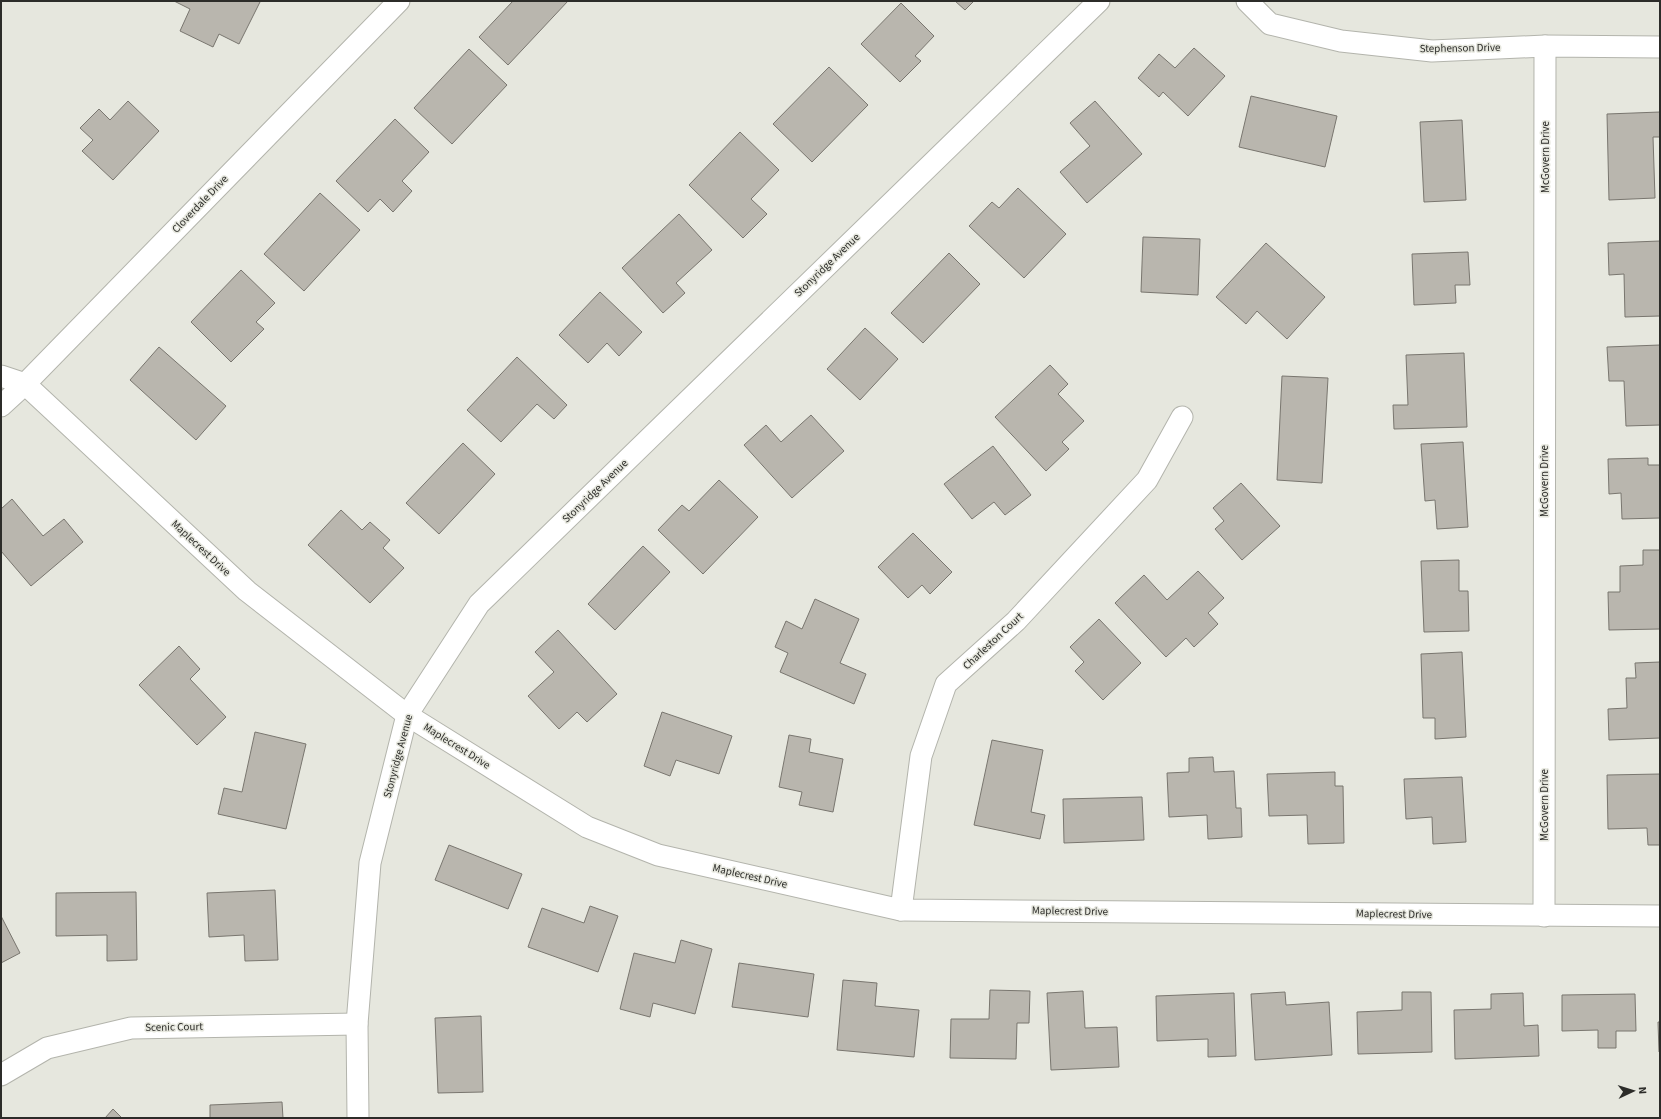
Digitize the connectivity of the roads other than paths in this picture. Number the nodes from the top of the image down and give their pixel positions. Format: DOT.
graph roads {
  1 [pos="399,1"];
  2 [pos="1099,1"];
  3 [pos="1247,1"];
  4 [pos="1545,46"];
  5 [pos="1660,47"];
  6 [pos="1,376"];
  7 [pos="25,384"];
  8 [pos="1,406"];
  9 [pos="1182,417"];
  10 [pos="407,715"];
  11 [pos="901,910"];
  12 [pos="1544,916"];
  13 [pos="1660,916"];
  14 [pos="357,1024"];
  15 [pos="1,1075"];
  16 [pos="358,1118"];
  1 -- 7 [label="street, Cloverdale Drive"];
  2 -- 10 [label="street, Stonyridge Avenue"];
  3 -- 4 [label="street, Stephenson Drive"];
  4 -- 5 [label="street, Stephenson Drive"];
  4 -- 12 [label="street, McGovern Drive"];
  6 -- 7 [label="street, Maplecrest Drive"];
  7 -- 8 [label="street, Cloverdale Drive"];
  7 -- 10 [label="street, Maplecrest Drive"];
  9 -- 11 [label="street, Charleston Court"];
  10 -- 11 [label="street, Maplecrest Drive"];
  10 -- 14 [label="street, Stonyridge Avenue"];
  11 -- 12 [label="street, Maplecrest Drive"];
  12 -- 13 [label="street, Maplecrest Drive"];
  14 -- 15 [label="street, Scenic Court"];
  14 -- 16 [label="street, Stonyridge Avenue"];
}
